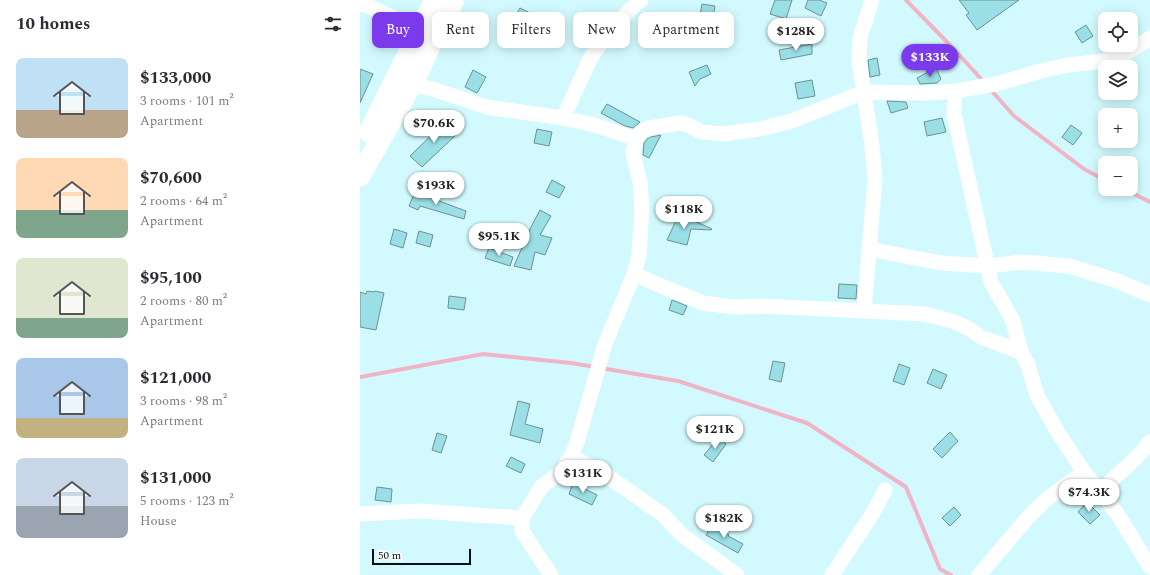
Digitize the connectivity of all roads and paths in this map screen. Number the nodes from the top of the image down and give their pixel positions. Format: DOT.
graph roads {
  1 [pos="435,0"];
  2 [pos="454,0"];
  3 [pos="641,0"];
  4 [pos="872,0"];
  5 [pos="360,4"];
  6 [pos="428,33"];
  7 [pos="1150,38"];
  8 [pos="411,84"];
  9 [pos="955,91"];
  10 [pos="864,92"];
  11 [pos="562,118"];
  12 [pos="636,139"];
  13 [pos="360,149"];
  14 [pos="361,171"];
  15 [pos="869,249"];
  16 [pos="988,266"];
  17 [pos="634,274"];
  18 [pos="1150,295"];
  19 [pos="864,311"];
  20 [pos="1022,352"];
  21 [pos="1150,442"];
  22 [pos="571,457"];
  23 [pos="1084,472"];
  24 [pos="885,490"];
  25 [pos="1100,491"];
  26 [pos="360,514"];
  27 [pos="522,518"];
  28 [pos="1150,567"];
  29 [pos="551,575"];
  30 [pos="737,575"];
  31 [pos="832,575"];
  32 [pos="979,575"];
  1 -- 6 [label="street"];
  2 -- 6 [label="street"];
  3 -- 11 [label="street"];
  4 -- 10 [label="street"];
  5 -- 6 [label="street"];
  6 -- 8 [label="street"];
  6 -- 13 [label="street"];
  7 -- 9 [label="street"];
  8 -- 11 [label="street"];
  8 -- 14 [label="street"];
  9 -- 10 [label="street"];
  9 -- 16 [label="street"];
  10 -- 12 [label="street"];
  10 -- 15 [label="street"];
  11 -- 12 [label="street"];
  12 -- 17 [label="street"];
  15 -- 16 [label="street"];
  15 -- 19 [label="street"];
  16 -- 18 [label="street"];
  16 -- 20 [label="street"];
  17 -- 19 [label="street"];
  17 -- 22 [label="street"];
  19 -- 20 [label="street"];
  20 -- 23 [label="street"];
  21 -- 25 [label="street"];
  22 -- 27 [label="street"];
  22 -- 30 [label="street"];
  23 -- 25 [label="street"];
  23 -- 32 [label="street"];
  24 -- 31 [label="street"];
  25 -- 28 [label="street"];
  26 -- 27 [label="street"];
  27 -- 29 [label="street"];
}
